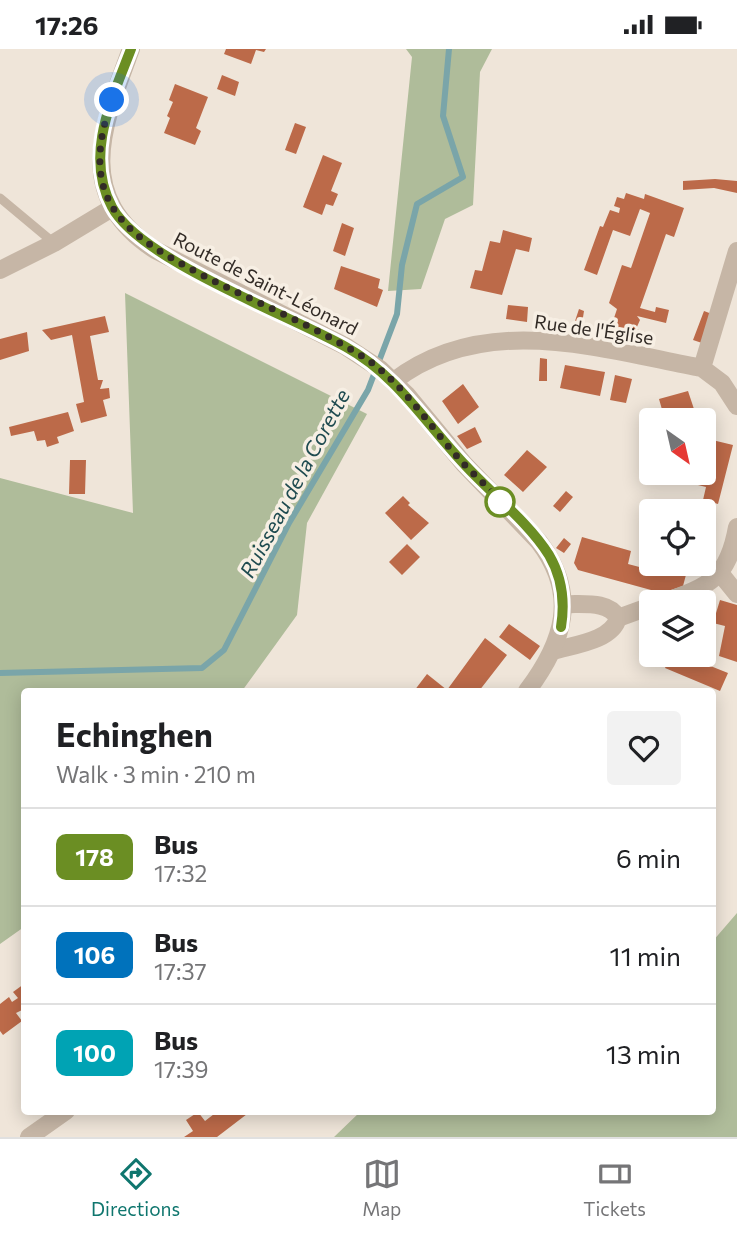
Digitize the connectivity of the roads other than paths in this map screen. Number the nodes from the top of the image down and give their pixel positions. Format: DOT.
graph roads {
  1 [pos="131,49"];
  2 [pos="0,198"];
  3 [pos="112,208"];
  4 [pos="54,243"];
  5 [pos="737,251"];
  6 [pos="0,270"];
  7 [pos="702,368"];
  8 [pos="391,378"];
  9 [pos="737,406"];
  10 [pos="737,527"];
  11 [pos="720,573"];
  12 [pos="699,590"];
  13 [pos="737,594"];
  14 [pos="563,604"];
  15 [pos="639,610"];
  16 [pos="618,618"];
  17 [pos="553,651"];
  18 [pos="529,688"];
  19 [pos="60,1115"];
  20 [pos="29,1137"];
  1 -- 3 [label="street, Route de Saint-Léonard"];
  2 -- 4 [label="lane"];
  3 -- 4 [label="street"];
  3 -- 8 [label="street, Route de Saint-Léonard"];
  4 -- 6 [label="street"];
  5 -- 7 [label="street"];
  7 -- 8 [label="street, Rue de l'Église"];
  7 -- 9 [label="street"];
  8 -- 14 [label="street, Route de Saint-Léonard"];
  10 -- 11 [label="street"];
  11 -- 12 [label="street"];
  11 -- 13 [label="street"];
  14 -- 16 [label="street"];
  14 -- 17 [label="street, Route de Saint-Léonard"];
  15 -- 16 [label="street"];
  16 -- 17 [label="street"];
  17 -- 18 [label="street, Route de Saint-Léonard"];
  19 -- 20 [label="street"];
}
